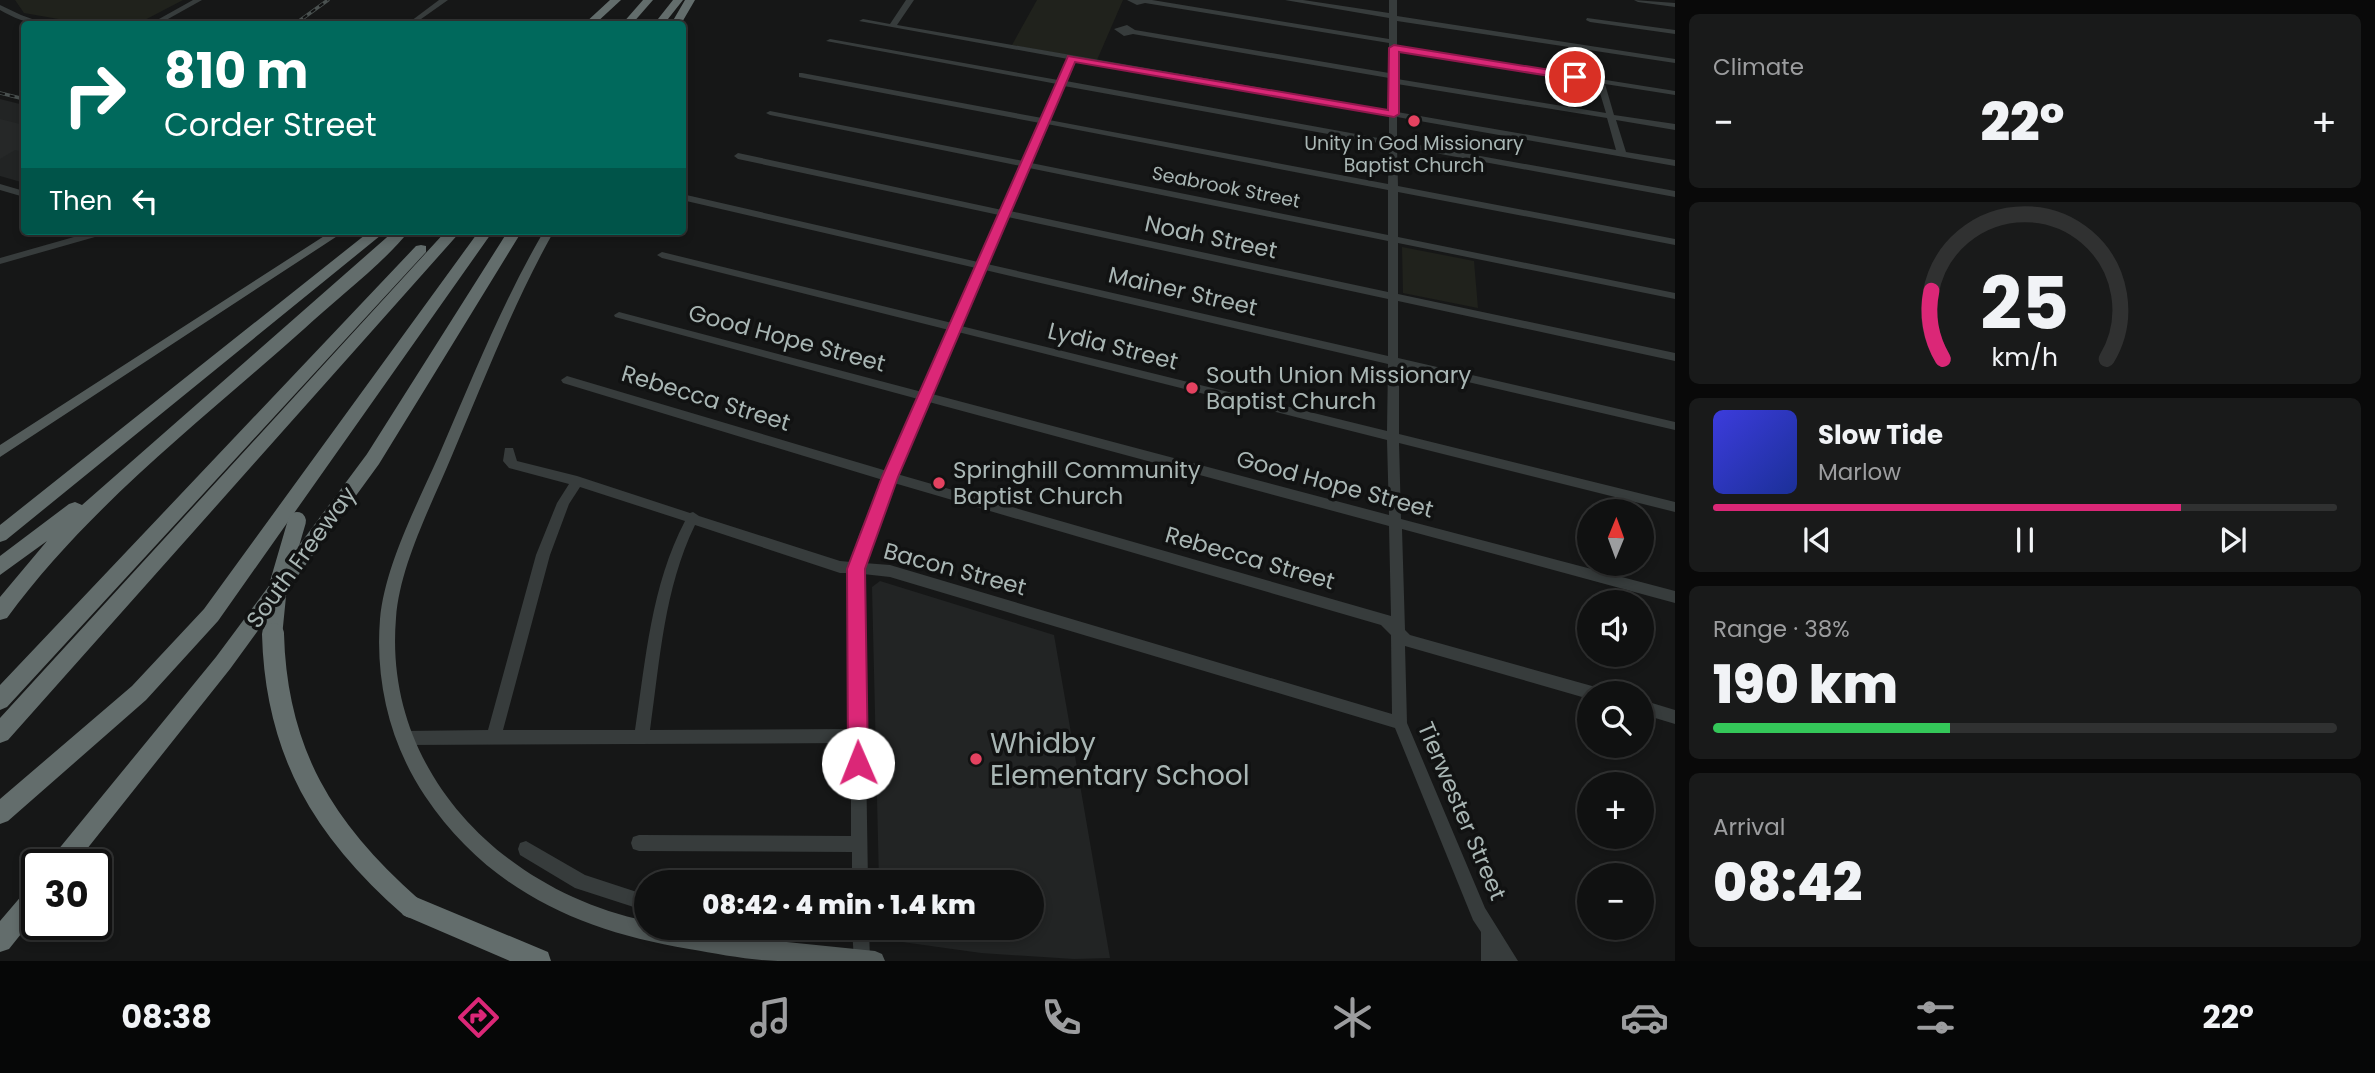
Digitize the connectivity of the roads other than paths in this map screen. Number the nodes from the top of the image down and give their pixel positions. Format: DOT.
graph roads {
  1 [pos="198,0"];
  2 [pos="444,0"];
  3 [pos="616,0"];
  4 [pos="630,0"];
  5 [pos="648,0"];
  6 [pos="660,0"];
  7 [pos="678,0"];
  8 [pos="690,0"];
  9 [pos="909,0"];
  10 [pos="1131,0"];
  11 [pos="1289,0"];
  12 [pos="1393,0"];
  13 [pos="1638,0"];
  14 [pos="1145,1"];
  15 [pos="1675,5"];
  16 [pos="0,7"];
  17 [pos="1394,17"];
  18 [pos="1590,20"];
  19 [pos="31,21"];
  20 [pos="160,21"];
  21 [pos="414,21"];
  22 [pos="592,21"];
  23 [pos="610,21"];
  24 [pos="630,21"];
  25 [pos="642,21"];
  26 [pos="661,21"];
  27 [pos="678,21"];
  28 [pos="863,21"];
  29 [pos="892,26"];
  30 [pos="1133,32"];
  31 [pos="1675,32"];
  32 [pos="830,41"];
  33 [pos="1394,45"];
  34 [pos="1072,58"];
  35 [pos="1675,61"];
  36 [pos="802,75"];
  37 [pos="1394,79"];
  38 [pos="1601,81"];
  39 [pos="1061,83"];
  40 [pos="1675,93"];
  41 [pos="770,113"];
  42 [pos="1394,114"];
  43 [pos="1611,117"];
  44 [pos="1044,121"];
  45 [pos="1675,127"];
  46 [pos="1392,143"];
  47 [pos="1622,154"];
  48 [pos="738,156"];
  49 [pos="1675,163"];
  50 [pos="1026,164"];
  51 [pos="0,187"];
  52 [pos="1392,188"];
  53 [pos="21,192"];
  54 [pos="1675,194"];
  55 [pos="686,198"];
  56 [pos="1005,212"];
  57 [pos="80,235"];
  58 [pos="335,235"];
  59 [pos="374,235"];
  60 [pos="398,235"];
  61 [pos="434,235"];
  62 [pos="450,235"];
  63 [pos="484,235"];
  64 [pos="513,235"];
  65 [pos="547,235"];
  66 [pos="1394,239"];
  67 [pos="1675,242"];
  68 [pos="663,255"];
  69 [pos="0,261"];
  70 [pos="981,267"];
  71 [pos="1394,296"];
  72 [pos="1675,296"];
  73 [pos="619,315"];
  74 [pos="955,328"];
  75 [pos="1675,357"];
  76 [pos="1394,361"];
  77 [pos="568,380"];
  78 [pos="925,396"];
  79 [pos="1675,426"];
  80 [pos="1393,437"];
  81 [pos="509,451"];
  82 [pos="0,452"];
  83 [pos="890,477"];
  84 [pos="577,481"];
  85 [pos="1675,507"];
  86 [pos="693,517"];
  87 [pos="288,522"];
  88 [pos="1395,522"];
  89 [pos="0,535"];
  90 [pos="34,553"];
  91 [pos="0,567"];
  92 [pos="856,569"];
  93 [pos="1675,597"];
  94 [pos="0,611"];
  95 [pos="1396,630"];
  96 [pos="1577,689"];
  97 [pos="0,700"];
  98 [pos="1654,711"];
  99 [pos="1675,717"];
  100 [pos="1400,723"];
  101 [pos="0,733"];
  102 [pos="642,736"];
  103 [pos="858,736"];
  104 [pos="494,737"];
  105 [pos="404,738"];
  106 [pos="0,813"];
  107 [pos="639,843"];
  108 [pos="860,844"];
  109 [pos="73,849"];
  110 [pos="526,849"];
  111 [pos="860,870"];
  112 [pos="634,899"];
  113 [pos="21,914"];
  114 [pos="1485,926"];
  115 [pos="0,940"];
  116 [pos="864,940"];
  117 [pos="868,960"];
  118 [pos="539,961"];
  119 [pos="1490,961"];
  120 [pos="1509,961"];
  1 -- 20 [label="street"];
  2 -- 21 [label="street"];
  3 -- 22 [label="highway"];
  4 -- 23 [label="highway"];
  5 -- 24 [label="highway"];
  6 -- 25 [label="highway"];
  7 -- 26 [label="highway"];
  8 -- 27 [label="highway"];
  9 -- 29 [label="street"];
  10 -- 14 [label="street"];
  11 -- 17 [label="street"];
  12 -- 17 [label="street, Tierwester Street"];
  13 -- 15 [label="street"];
  14 -- 33 [label="street"];
  16 -- 19 [label="street"];
  17 -- 33 [label="street, Tierwester Street"];
  17 -- 35 [label="street"];
  18 -- 31 [label="street"];
  28 -- 29 [label="street"];
  29 -- 34 [label="street"];
  30 -- 37 [label="street"];
  32 -- 39 [label="street"];
  33 -- 37 [label="street, Tierwester Street"];
  33 -- 38 [label="street"];
  34 -- 39 [label="street"];
  34 -- 42 [label="street"];
  36 -- 44 [label="street"];
  37 -- 42 [label="street, Tierwester Street"];
  37 -- 43 [label="street"];
  38 -- 40 [label="street"];
  38 -- 43 [label="street"];
  39 -- 44 [label="street"];
  39 -- 46 [label="street"];
  41 -- 50 [label="street, Seabrook Street"];
  42 -- 46 [label="street, Tierwester Street"];
  42 -- 47 [label="street"];
  43 -- 45 [label="street"];
  43 -- 47 [label="street"];
  44 -- 50 [label="street"];
  44 -- 52 [label="street"];
  46 -- 52 [label="street, Tierwester Street"];
  46 -- 54 [label="street"];
  47 -- 49 [label="street"];
  48 -- 56 [label="street, Noah Street"];
  50 -- 56 [label="street"];
  50 -- 66 [label="street, Seabrook Street"];
  51 -- 53 [label="street"];
  52 -- 66 [label="street, Tierwester Street"];
  52 -- 67 [label="street"];
  55 -- 70 [label="street, Mainer Street"];
  56 -- 70 [label="street"];
  56 -- 71 [label="street, Noah Street"];
  57 -- 69 [label="street"];
  58 -- 82 [label="main road"];
  59 -- 89 [label="highway"];
  60 -- 90 [label="highway"];
  61 -- 97 [label="highway"];
  62 -- 101 [label="highway"];
  63 -- 87 [label="highway"];
  64 -- 109 [label="highway, South Freeway"];
  65 -- 105 [label="main road"];
  66 -- 71 [label="street, Tierwester Street"];
  66 -- 72 [label="street, Seabrook Street"];
  68 -- 74 [label="street, Lydia Street"];
  70 -- 74 [label="street"];
  70 -- 76 [label="street, Mainer Street"];
  71 -- 75 [label="street, Noah Street"];
  71 -- 76 [label="street, Tierwester Street"];
  73 -- 78 [label="street, Good Hope Street"];
  74 -- 78 [label="street"];
  74 -- 80 [label="street, Lydia Street"];
  76 -- 79 [label="street, Mainer Street"];
  76 -- 80 [label="street, Tierwester Street"];
  77 -- 83 [label="street, Rebecca Street"];
  78 -- 83 [label="street"];
  78 -- 88 [label="street, Good Hope Street"];
  80 -- 85 [label="street, Lydia Street"];
  80 -- 88 [label="street, Tierwester Street"];
  81 -- 84 [label="street, Bacon Street"];
  83 -- 92 [label="street"];
  83 -- 95 [label="street, Rebecca Street"];
  84 -- 86 [label="street, Bacon Street"];
  84 -- 104 [label="street"];
  86 -- 92 [label="street, Bacon Street"];
  86 -- 102 [label="street"];
  87 -- 106 [label="highway"];
  87 -- 118 [label="highway, bridge"];
  88 -- 93 [label="street, Good Hope Street"];
  88 -- 95 [label="street, Tierwester Street"];
  90 -- 91 [label="highway"];
  90 -- 94 [label="highway"];
  92 -- 100 [label="street, Bacon Street"];
  92 -- 103 [label="street"];
  95 -- 96 [label="street, Rebecca Street"];
  95 -- 100 [label="street, Tierwester Street"];
  98 -- 99 [label="street"];
  100 -- 114 [label="street, Tierwester Street"];
  102 -- 103 [label="street"];
  102 -- 104 [label="street"];
  103 -- 108 [label="street"];
  104 -- 105 [label="street"];
  105 -- 117 [label="main road"];
  107 -- 108 [label="street"];
  108 -- 111 [label="street"];
  110 -- 112 [label="street"];
  113 -- 115 [label="highway"];
  114 -- 119 [label="street, Tierwester Street"];
  114 -- 120 [label="street, Tierwester Street"];
  116 -- 117 [label="street"];
}
